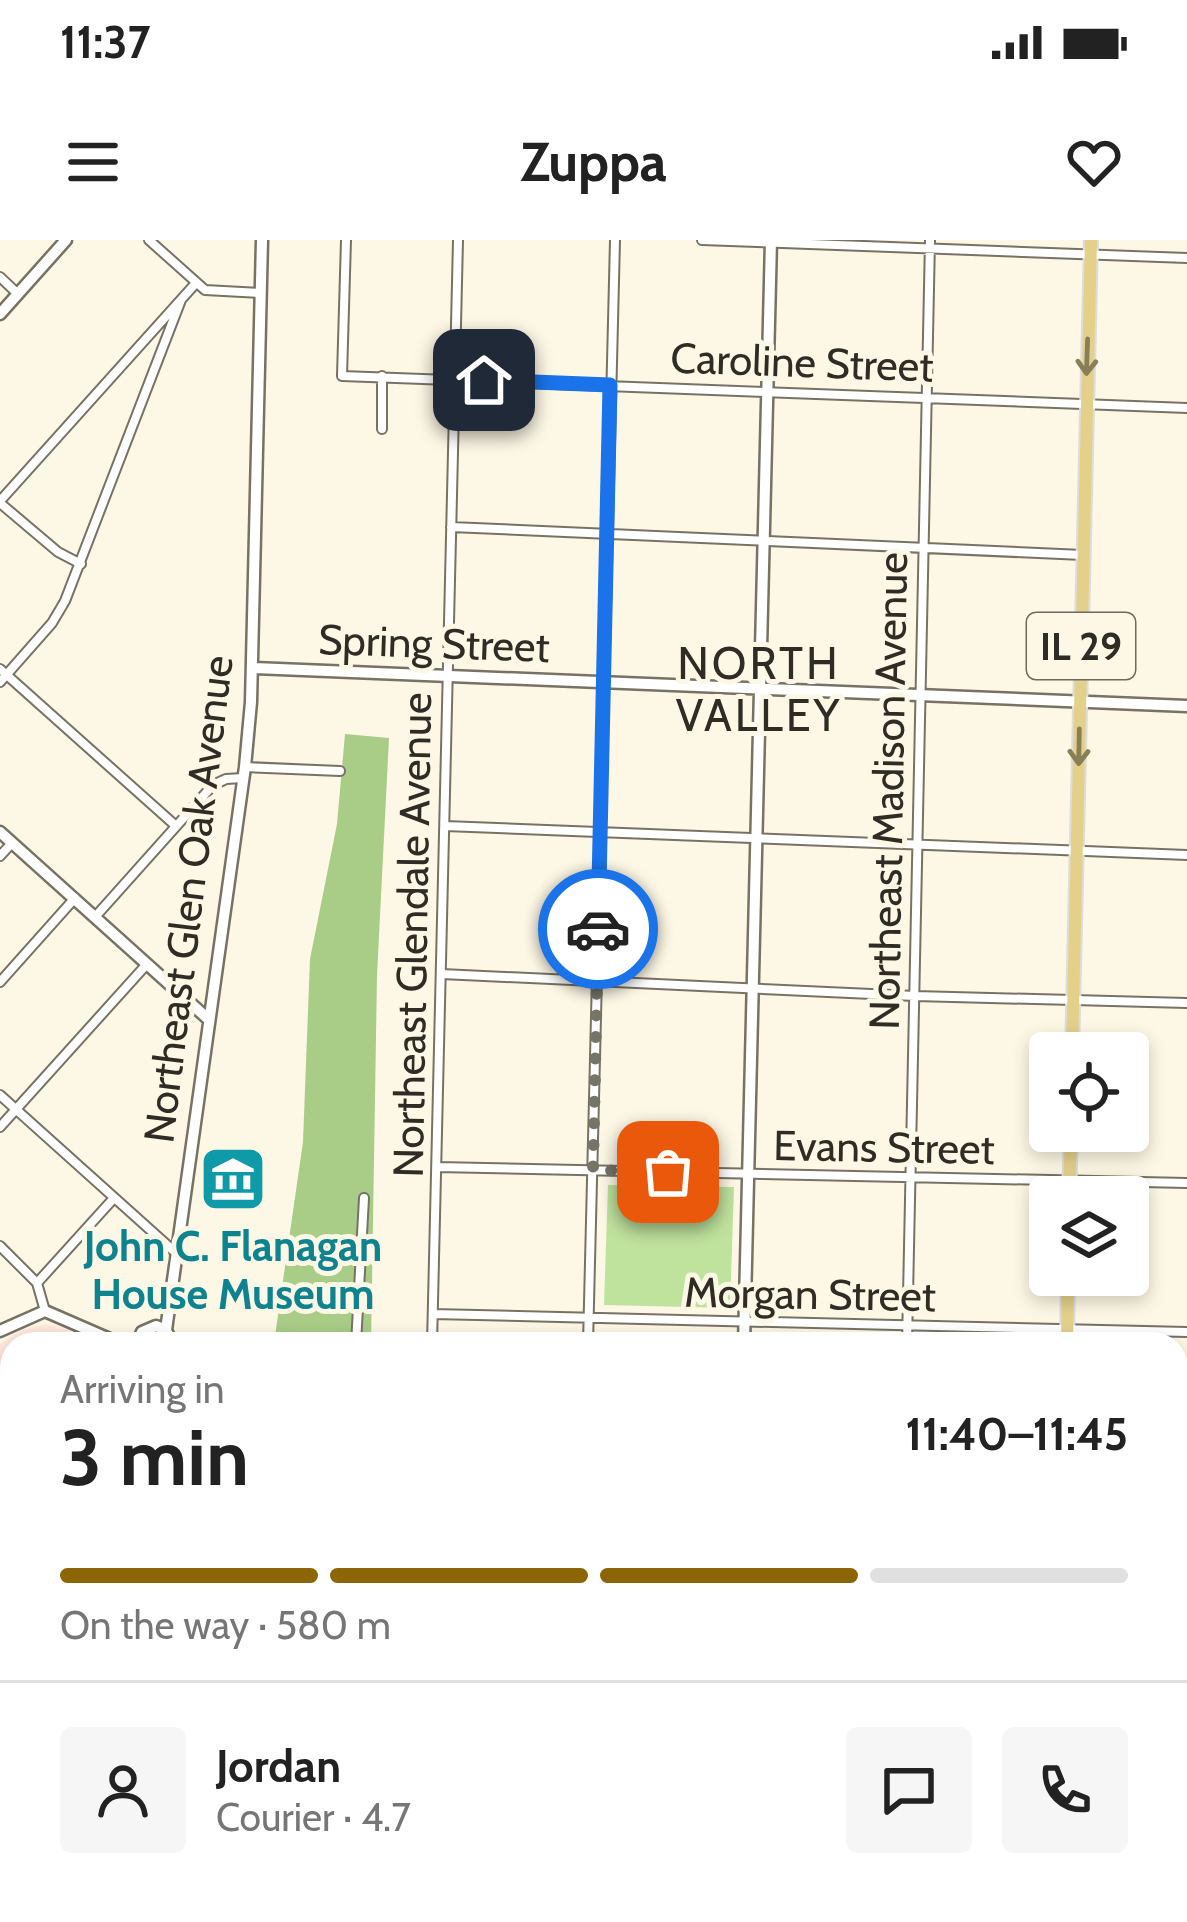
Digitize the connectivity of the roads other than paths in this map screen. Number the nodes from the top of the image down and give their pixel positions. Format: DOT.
graph roads {
  1 [pos="66,240"];
  2 [pos="149,240"];
  3 [pos="262,240"];
  4 [pos="346,240"];
  5 [pos="458,240"];
  6 [pos="615,240"];
  7 [pos="702,240"];
  8 [pos="1091,240"];
  9 [pos="771,242"];
  10 [pos="930,245"];
  11 [pos="1090,256"];
  12 [pos="1187,258"];
  13 [pos="0,277"];
  14 [pos="196,283"];
  15 [pos="261,293"];
  16 [pos="18,294"];
  17 [pos="181,300"];
  18 [pos="0,314"];
  19 [pos="382,376"];
  20 [pos="455,378"];
  21 [pos="610,385"];
  22 [pos="769,391"];
  23 [pos="924,397"];
  24 [pos="1086,406"];
  25 [pos="1187,408"];
  26 [pos="382,429"];
  27 [pos="0,502"];
  28 [pos="451,526"];
  29 [pos="608,533"];
  30 [pos="766,541"];
  31 [pos="923,546"];
  32 [pos="1084,555"];
  33 [pos="81,564"];
  34 [pos="254,668"];
  35 [pos="2,675"];
  36 [pos="448,676"];
  37 [pos="604,683"];
  38 [pos="762,688"];
  39 [pos="920,695"];
  40 [pos="1080,702"];
  41 [pos="1187,706"];
  42 [pos="340,771"];
  43 [pos="244,772"];
  44 [pos="176,826"];
  45 [pos="445,826"];
  46 [pos="601,831"];
  47 [pos="0,832"];
  48 [pos="758,839"];
  49 [pos="12,842"];
  50 [pos="918,844"];
  51 [pos="1076,850"];
  52 [pos="1187,855"];
  53 [pos="0,856"];
  54 [pos="74,898"];
  55 [pos="95,917"];
  56 [pos="147,964"];
  57 [pos="442,974"];
  58 [pos="213,977"];
  59 [pos="596,980"];
  60 [pos="0,982"];
  61 [pos="168,982"];
  62 [pos="752,989"];
  63 [pos="915,996"];
  64 [pos="1073,1000"];
  65 [pos="1187,1003"];
  66 [pos="208,1018"];
  67 [pos="1072,1032"];
  68 [pos="0,1095"];
  69 [pos="16,1109"];
  70 [pos="0,1127"];
  71 [pos="436,1167"];
  72 [pos="593,1170"];
  73 [pos="747,1175"];
  74 [pos="910,1177"];
  75 [pos="1029,1180"];
  76 [pos="1149,1182"];
  77 [pos="1187,1183"];
  78 [pos="114,1198"];
  79 [pos="364,1198"];
  80 [pos="0,1246"];
  81 [pos="176,1253"];
  82 [pos="172,1278"];
  83 [pos="37,1283"];
  84 [pos="1068,1296"];
  85 [pos="45,1311"];
  86 [pos="433,1314"];
  87 [pos="589,1319"];
  88 [pos="744,1323"];
  89 [pos="907,1326"];
  90 [pos="151,1327"];
  91 [pos="0,1331"];
  92 [pos="100,1332"];
  93 [pos="142,1332"];
  94 [pos="160,1332"];
  95 [pos="170,1332"];
  96 [pos="357,1332"];
  97 [pos="432,1332"];
  98 [pos="589,1332"];
  99 [pos="744,1332"];
  100 [pos="907,1332"];
  101 [pos="1003,1332"];
  102 [pos="1067,1332"];
  1 -- 16 [label="street"];
  2 -- 14 [label="street"];
  3 -- 15 [label="street, Northeast Glen Oak Avenue"];
  4 -- 19 [label="street, Caroline Street"];
  5 -- 20 [label="street, Northeast Glendale Avenue"];
  6 -- 21 [label="street"];
  7 -- 9 [label="street"];
  8 -- 11 [label="main road, IL 29"];
  9 -- 10 [label="street"];
  9 -- 22 [label="street"];
  10 -- 11 [label="street"];
  10 -- 23 [label="street, Northeast Madison Avenue"];
  11 -- 12 [label="street"];
  11 -- 24 [label="main road, IL 29, one-way"];
  13 -- 16 [label="street"];
  14 -- 15 [label="street"];
  14 -- 17 [label="street"];
  15 -- 34 [label="street, Northeast Glen Oak Avenue"];
  16 -- 18 [label="street"];
  17 -- 27 [label="street"];
  17 -- 33 [label="street"];
  19 -- 20 [label="street, Caroline Street"];
  19 -- 26 [label="street"];
  20 -- 21 [label="street, Caroline Street"];
  20 -- 28 [label="street, Northeast Glendale Avenue"];
  21 -- 22 [label="street, Caroline Street"];
  21 -- 29 [label="street"];
  22 -- 23 [label="street, Caroline Street"];
  22 -- 30 [label="street"];
  23 -- 24 [label="street, Caroline Street"];
  23 -- 31 [label="street, Northeast Madison Avenue"];
  24 -- 25 [label="street, Caroline Street"];
  24 -- 32 [label="main road, IL 29"];
  27 -- 33 [label="street"];
  28 -- 29 [label="street"];
  28 -- 36 [label="street, Northeast Glendale Avenue"];
  29 -- 30 [label="street"];
  29 -- 37 [label="street"];
  30 -- 31 [label="street"];
  30 -- 38 [label="street"];
  31 -- 32 [label="street"];
  31 -- 39 [label="street, Northeast Madison Avenue"];
  32 -- 40 [label="main road, IL 29"];
  33 -- 35 [label="street"];
  34 -- 36 [label="street, Spring Street"];
  34 -- 43 [label="street, Northeast Glen Oak Avenue"];
  35 -- 44 [label="street"];
  36 -- 37 [label="street, Spring Street"];
  36 -- 45 [label="street, Northeast Glendale Avenue"];
  37 -- 38 [label="street, Spring Street"];
  37 -- 46 [label="street"];
  38 -- 39 [label="street, Spring Street"];
  38 -- 48 [label="street"];
  39 -- 40 [label="street, Spring Street"];
  39 -- 50 [label="street, Northeast Madison Avenue"];
  40 -- 41 [label="street, Spring Street"];
  40 -- 51 [label="main road, IL 29, one-way"];
  42 -- 43 [label="street"];
  43 -- 44 [label="street"];
  43 -- 58 [label="street, Northeast Glen Oak Avenue"];
  44 -- 55 [label="street"];
  45 -- 46 [label="street"];
  45 -- 57 [label="street, Northeast Glendale Avenue"];
  46 -- 48 [label="street"];
  46 -- 59 [label="street"];
  47 -- 49 [label="street"];
  48 -- 50 [label="street"];
  48 -- 62 [label="street"];
  49 -- 53 [label="street"];
  49 -- 54 [label="street"];
  50 -- 51 [label="street"];
  50 -- 63 [label="street, Northeast Madison Avenue"];
  51 -- 52 [label="street"];
  51 -- 64 [label="main road, IL 29"];
  54 -- 55 [label="street"];
  54 -- 60 [label="street"];
  55 -- 56 [label="street"];
  56 -- 61 [label="street"];
  56 -- 69 [label="street"];
  57 -- 59 [label="street"];
  57 -- 71 [label="street, Northeast Glendale Avenue"];
  58 -- 61 [label="street"];
  58 -- 66 [label="street, Northeast Glen Oak Avenue"];
  59 -- 62 [label="street"];
  59 -- 72 [label="street"];
  61 -- 66 [label="street"];
  62 -- 63 [label="street"];
  62 -- 73 [label="street"];
  63 -- 64 [label="street"];
  63 -- 74 [label="street, Northeast Madison Avenue"];
  64 -- 65 [label="street"];
  64 -- 67 [label="main road, IL 29"];
  66 -- 81 [label="street, Northeast Glen Oak Avenue"];
  68 -- 69 [label="street"];
  69 -- 70 [label="street"];
  69 -- 78 [label="street"];
  71 -- 72 [label="street, Evans Street"];
  71 -- 86 [label="street, Northeast Glendale Avenue"];
  72 -- 73 [label="street, Evans Street"];
  72 -- 87 [label="street"];
  73 -- 74 [label="street, Evans Street"];
  73 -- 88 [label="street"];
  74 -- 75 [label="street, Evans Street"];
  74 -- 89 [label="street, Northeast Madison Avenue"];
  76 -- 77 [label="street, Evans Street"];
  78 -- 81 [label="street"];
  78 -- 83 [label="street"];
  79 -- 96 [label="street"];
  80 -- 83 [label="street"];
  81 -- 82 [label="street, Northeast Glen Oak Avenue"];
  82 -- 90 [label="street, Northeast Glen Oak Avenue"];
  82 -- 95 [label="street, Northeast Glen Oak Avenue"];
  83 -- 85 [label="street"];
  84 -- 102 [label="main road"];
  85 -- 91 [label="street"];
  85 -- 92 [label="street"];
  86 -- 87 [label="street, Morgan Street"];
  86 -- 97 [label="street, Northeast Glendale Avenue"];
  87 -- 88 [label="street, Morgan Street"];
  87 -- 98 [label="street"];
  88 -- 89 [label="street, Morgan Street"];
  88 -- 99 [label="street"];
  89 -- 100 [label="street, Northeast Madison Avenue"];
  89 -- 101 [label="street, Morgan Street"];
  90 -- 93 [label="street, Northeast Glen Oak Avenue"];
  90 -- 94 [label="street"];
}
